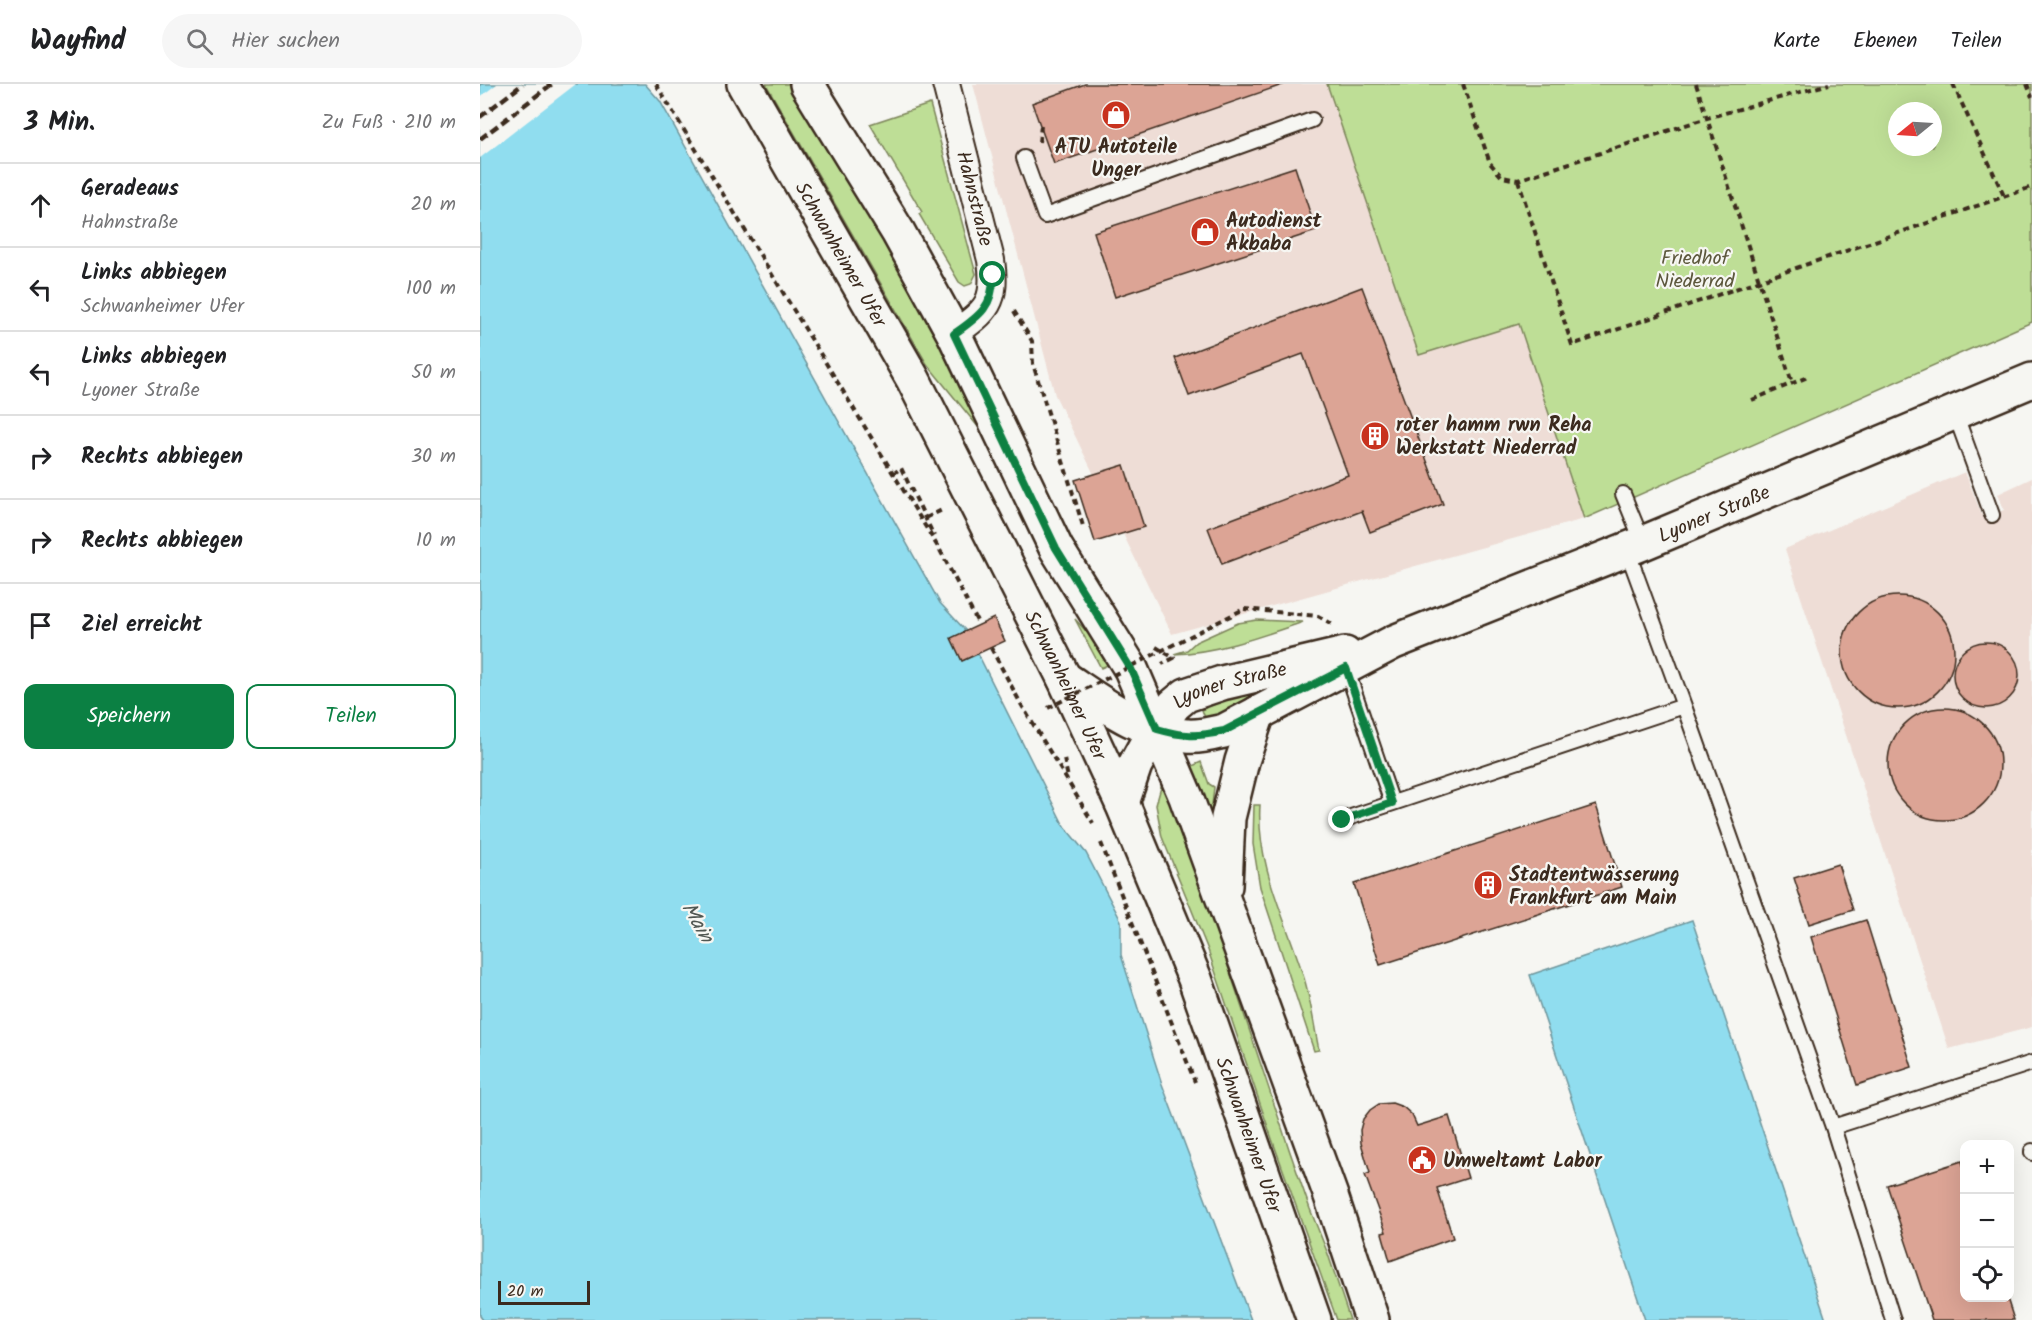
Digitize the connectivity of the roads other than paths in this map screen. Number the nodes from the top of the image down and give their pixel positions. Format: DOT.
graph roads {
  1 [pos="744,84"];
  2 [pos="807,84"];
  3 [pos="946,84"];
  4 [pos="1312,120"];
  5 [pos="1024,158"];
  6 [pos="954,334"];
  7 [pos="2032,380"];
  8 [pos="1955,413"];
  9 [pos="1623,494"];
  10 [pos="1992,515"];
  11 [pos="1635,547"];
  12 [pos="1394,642"];
  13 [pos="1346,668"];
  14 [pos="1131,669"];
  15 [pos="1064,678"];
  16 [pos="1186,695"];
  17 [pos="1684,706"];
  18 [pos="1258,713"];
  19 [pos="1157,729"];
  20 [pos="1122,803"];
  21 [pos="1392,803"];
  22 [pos="1342,820"];
  23 [pos="1225,905"];
  24 [pos="2032,1063"];
  25 [pos="1833,1127"];
  26 [pos="1314,1320"];
  27 [pos="1372,1320"];
  28 [pos="1893,1320"];
  1 -- 15 [label="main road, Schwanheimer Ufer"];
  2 -- 6 [label="main road"];
  3 -- 6 [label="street, Hahnstraße"];
  4 -- 5 [label="lane"];
  6 -- 14 [label="main road"];
  7 -- 8 [label="main road, Lyoner Straße"];
  8 -- 10 [label="lane"];
  8 -- 11 [label="main road, Lyoner Straße"];
  9 -- 11 [label="lane"];
  11 -- 12 [label="main road, Lyoner Straße"];
  11 -- 17 [label="lane"];
  12 -- 13 [label="main road, Lyoner Straße"];
  12 -- 16 [label="main road, Lyoner Straße"];
  13 -- 18 [label="main road, Lyoner Straße"];
  13 -- 21 [label="lane"];
  14 -- 16 [label="main road"];
  14 -- 19 [label="main road"];
  15 -- 19 [label="main road"];
  15 -- 20 [label="main road, Schwanheimer Ufer"];
  16 -- 19 [label="main road, Lyoner Straße"];
  17 -- 21 [label="lane"];
  17 -- 25 [label="lane"];
  18 -- 19 [label="main road, Lyoner Straße"];
  18 -- 23 [label="main road"];
  19 -- 20 [label="main road"];
  19 -- 23 [label="main road"];
  20 -- 26 [label="main road, Schwanheimer Ufer"];
  21 -- 22 [label="lane"];
  23 -- 27 [label="main road"];
  24 -- 25 [label="lane"];
  25 -- 28 [label="lane"];
}
